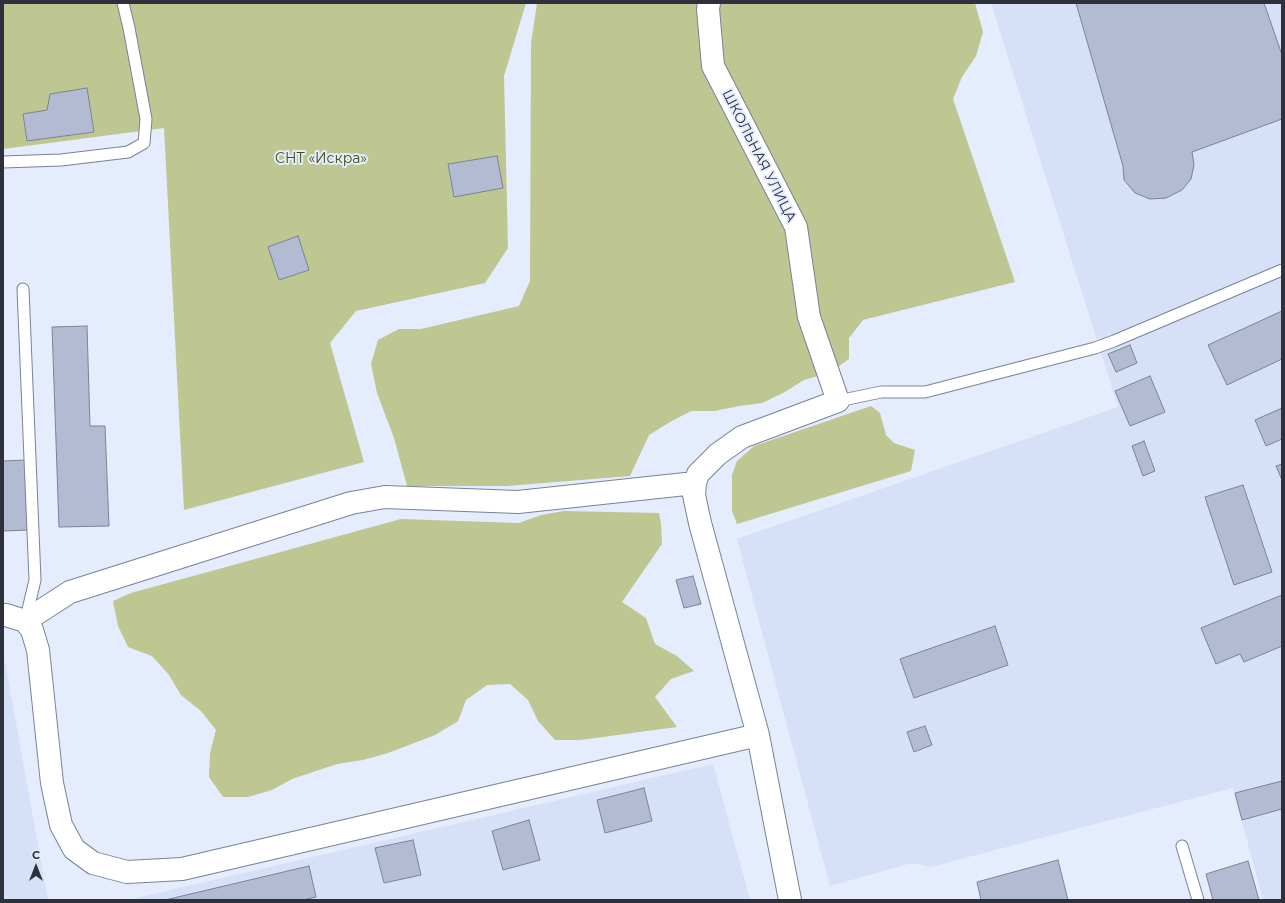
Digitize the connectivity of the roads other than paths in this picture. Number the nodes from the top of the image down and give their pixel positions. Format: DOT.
graph roads {
  1 [pos="123,3"];
  2 [pos="709,3"];
  3 [pos="3,162"];
  4 [pos="1282,270"];
  5 [pos="23,289"];
  6 [pos="838,401"];
  7 [pos="695,483"];
  8 [pos="3,615"];
  9 [pos="25,621"];
  10 [pos="758,735"];
  11 [pos="1182,846"];
  12 [pos="790,900"];
  13 [pos="1198,900"];
  1 -- 3 [label="lane"];
  2 -- 6 [label="street, ШКОЛЬНАЯ УЛИЦА"];
  4 -- 6 [label="lane"];
  5 -- 9 [label="lane"];
  6 -- 7 [label="street"];
  7 -- 9 [label="street"];
  7 -- 10 [label="street"];
  8 -- 9 [label="street"];
  9 -- 10 [label="street"];
  10 -- 12 [label="street"];
  11 -- 13 [label="lane"];
}
